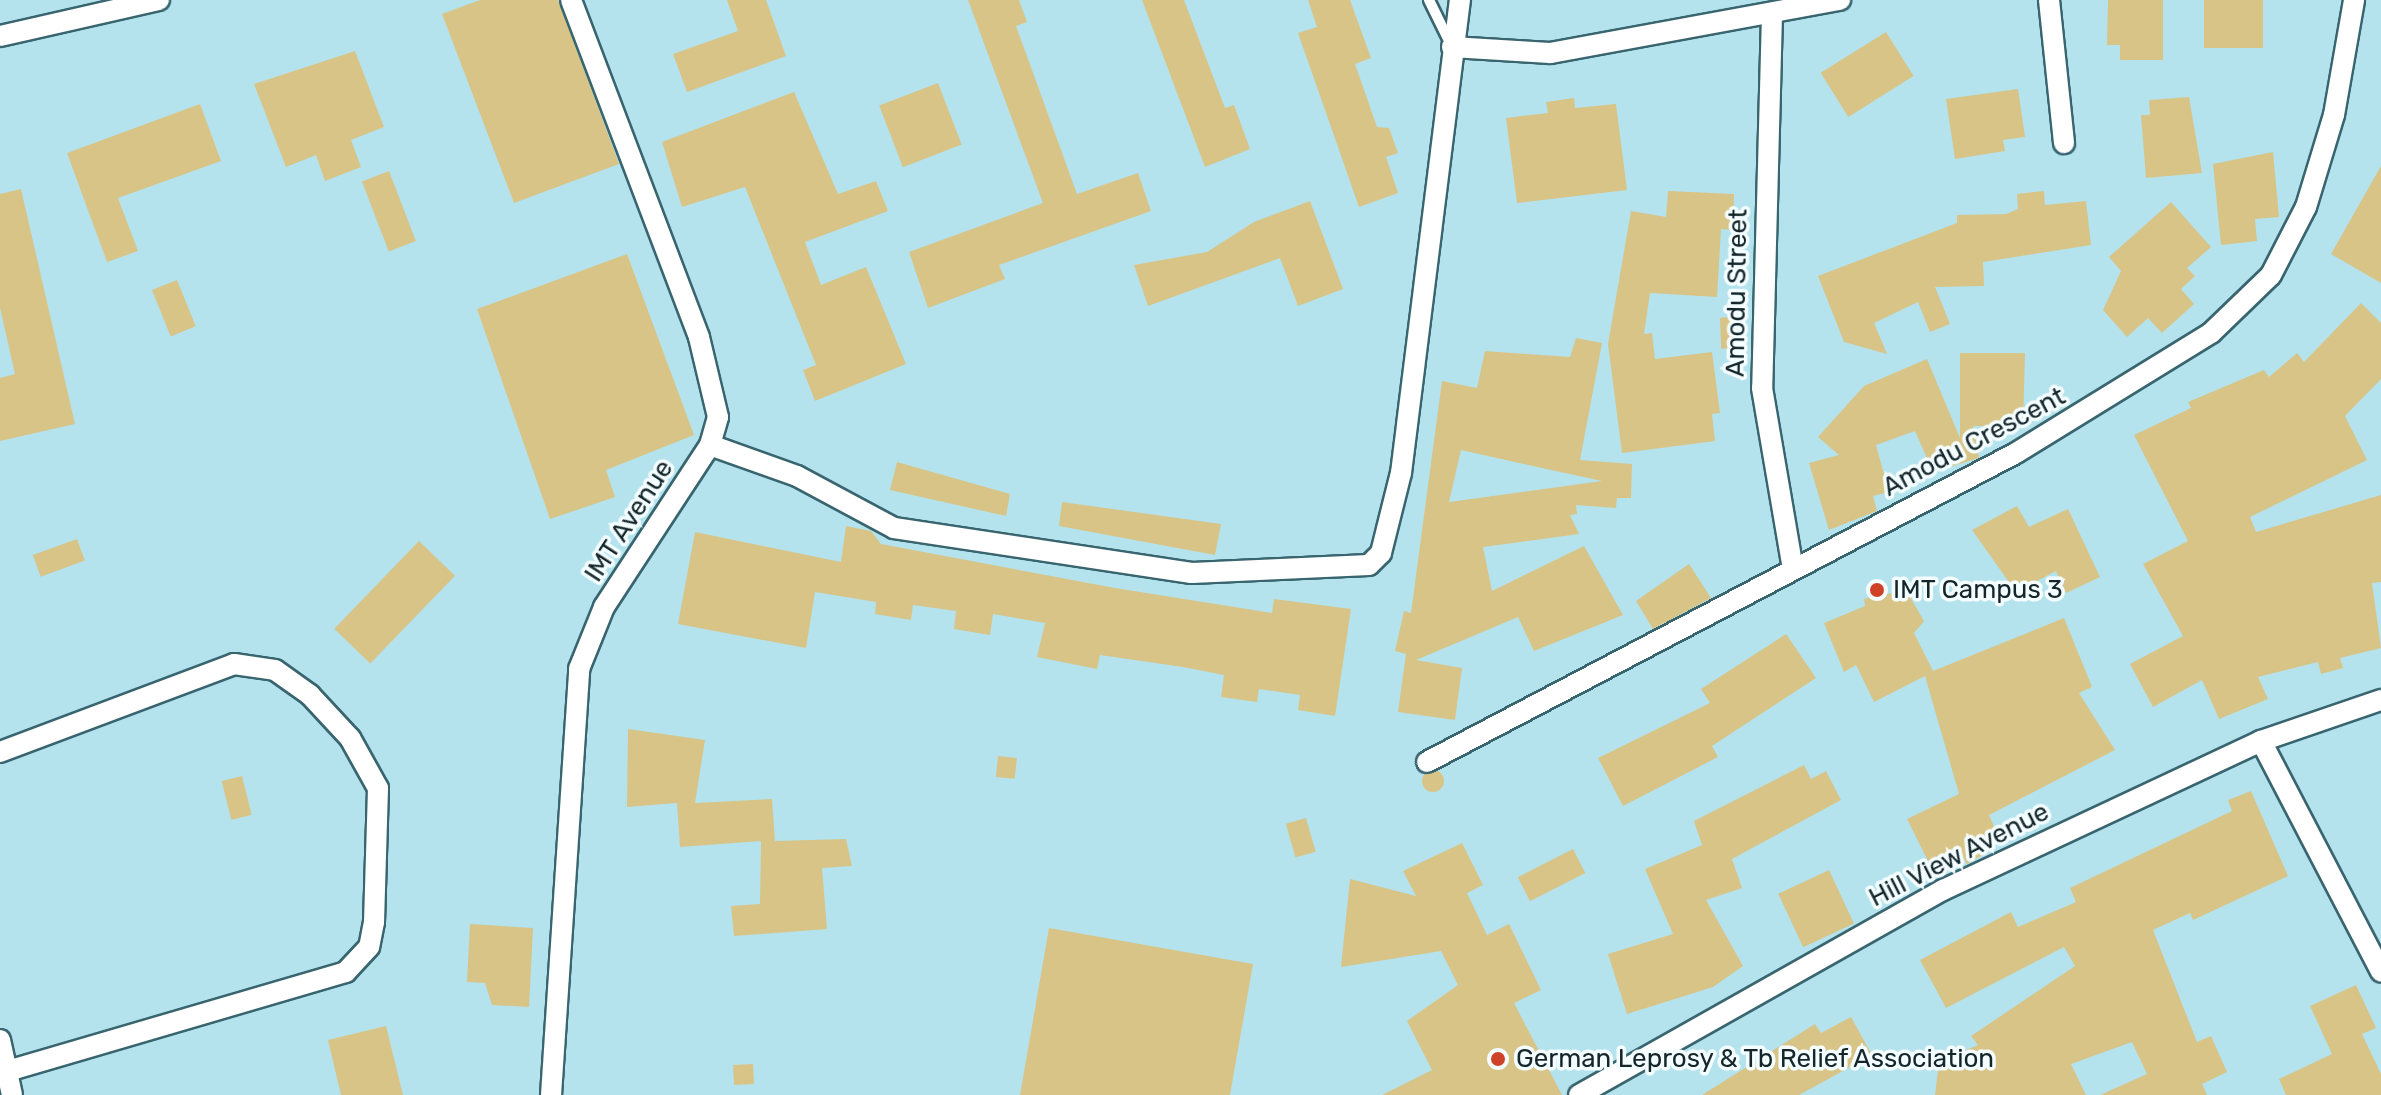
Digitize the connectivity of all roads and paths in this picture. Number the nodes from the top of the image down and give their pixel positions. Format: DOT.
graph roads {
  1 [pos="159,0"];
  2 [pos="571,0"];
  3 [pos="1429,0"];
  4 [pos="1460,0"];
  5 [pos="1840,0"];
  6 [pos="2049,0"];
  7 [pos="2354,0"];
  8 [pos="1772,14"];
  9 [pos="0,36"];
  10 [pos="1452,47"];
  11 [pos="2064,143"];
  12 [pos="710,445"];
  13 [pos="1793,569"];
  14 [pos="2381,700"];
  15 [pos="2261,741"];
  16 [pos="0,752"];
  17 [pos="1427,762"];
  18 [pos="2381,972"];
  19 [pos="0,1040"];
  20 [pos="7,1071"];
  21 [pos="1586,1093"];
  22 [pos="12,1095"];
  23 [pos="551,1095"];
  1 -- 9 [label="street"];
  2 -- 12 [label="street, IMT Avenue"];
  3 -- 10 [label="lane"];
  4 -- 10 [label="street"];
  5 -- 8 [label="street"];
  6 -- 11 [label="street"];
  7 -- 13 [label="street, Amodu Crescent"];
  8 -- 10 [label="street"];
  8 -- 13 [label="street, Amodu Street"];
  10 -- 12 [label="street"];
  12 -- 23 [label="street, IMT Avenue"];
  13 -- 17 [label="street, Amodu Crescent"];
  14 -- 15 [label="street, Hill View Avenue"];
  15 -- 18 [label="street"];
  15 -- 21 [label="street, Hill View Avenue"];
  16 -- 20 [label="street"];
  19 -- 20 [label="street"];
  20 -- 22 [label="street"];
}
